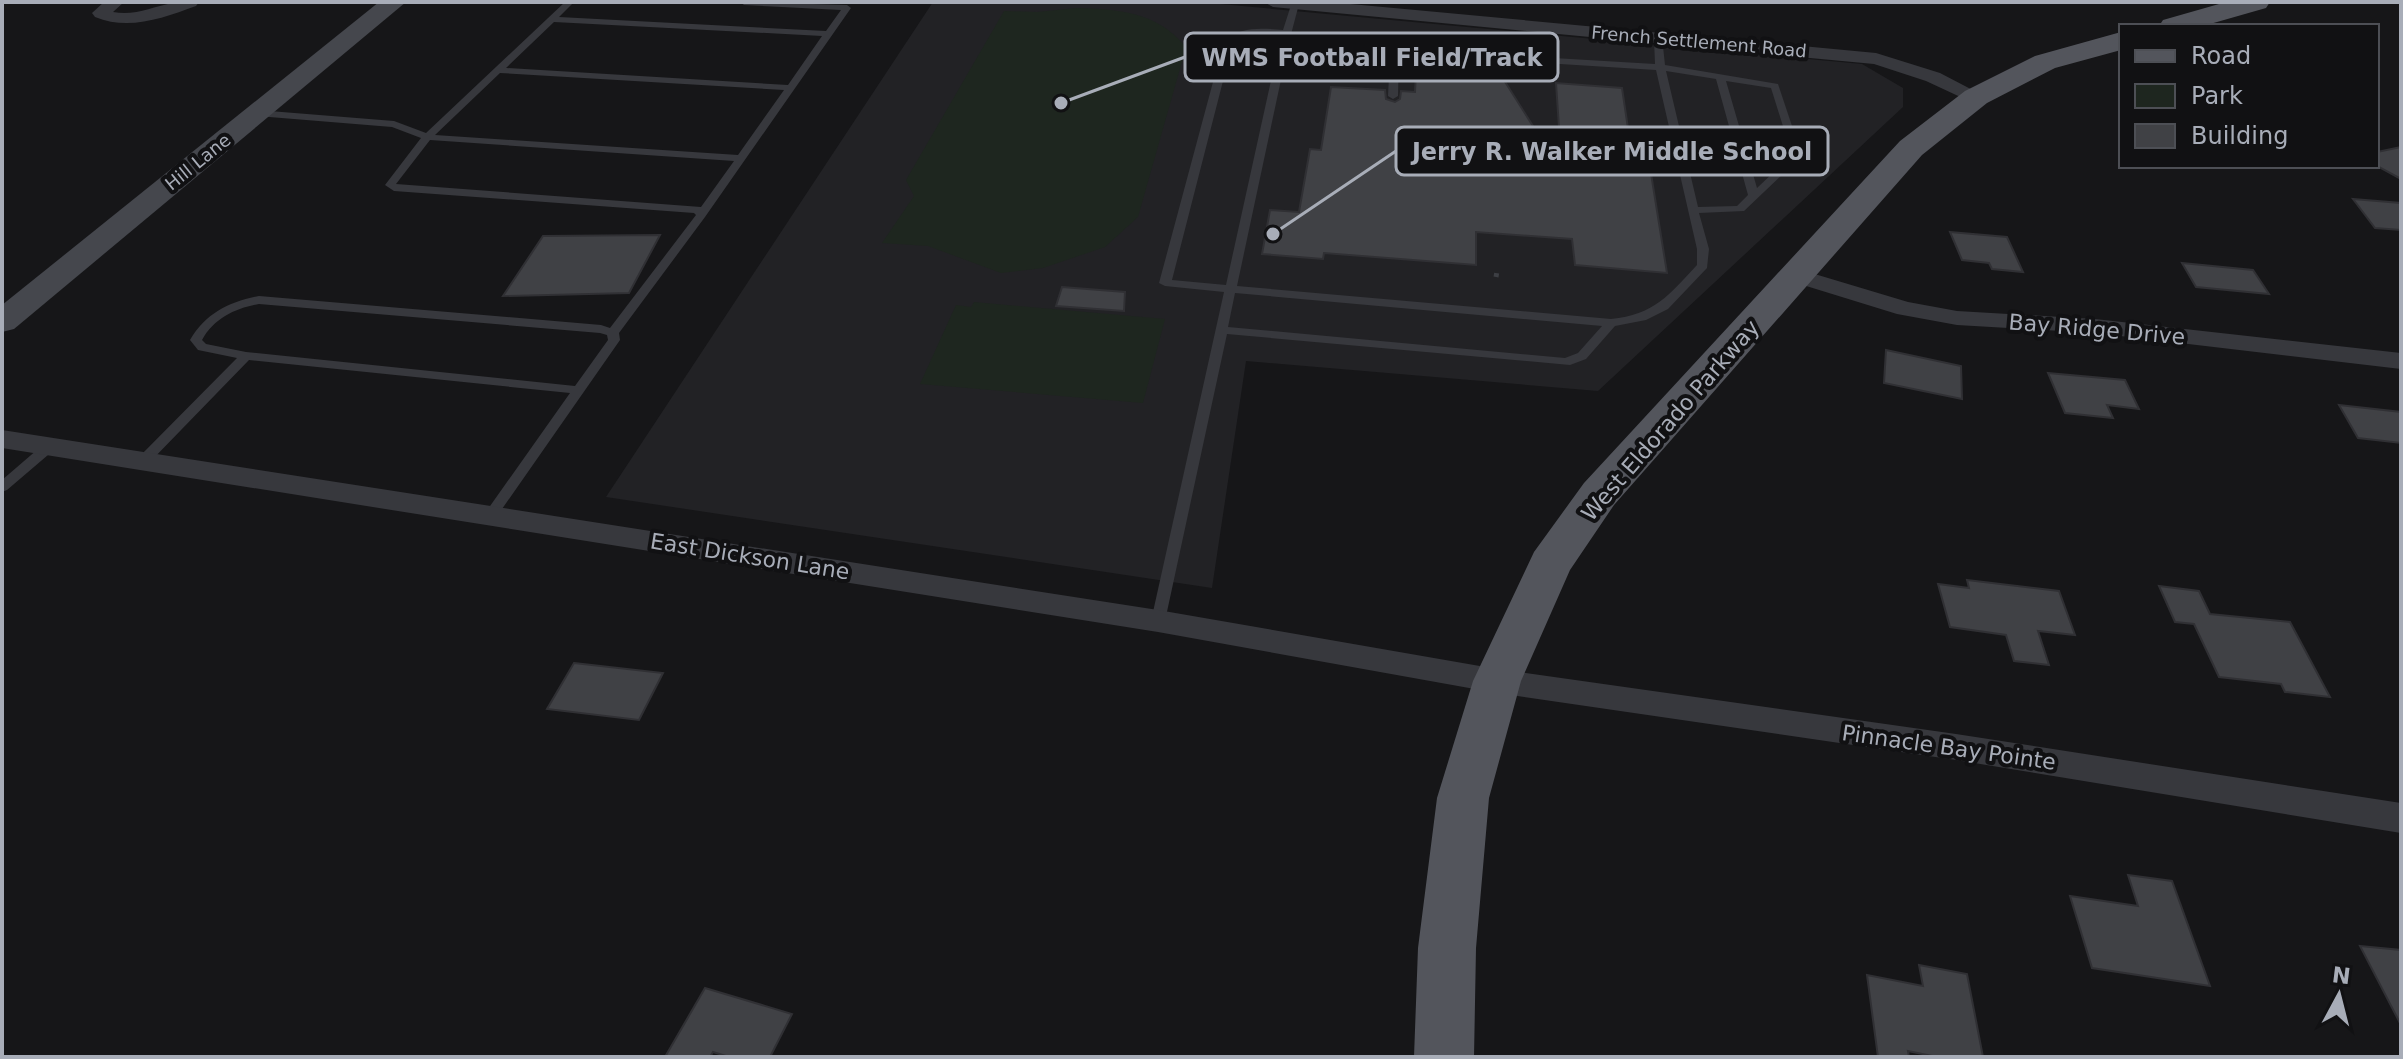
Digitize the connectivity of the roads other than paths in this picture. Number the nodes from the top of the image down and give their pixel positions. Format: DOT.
graph roads {
  1 [pos="115,2"];
  2 [pos="190,2"];
  3 [pos="394,2"];
  4 [pos="570,2"];
  5 [pos="744,2"];
  6 [pos="1273,2"];
  7 [pos="2256,2"];
  8 [pos="1295,4"];
  9 [pos="552,19"];
  10 [pos="2180,24"];
  11 [pos="829,34"];
  12 [pos="1285,38"];
  13 [pos="1659,39"];
  14 [pos="2119,42"];
  15 [pos="1395,51"];
  16 [pos="1660,67"];
  17 [pos="498,70"];
  18 [pos="1352,71"];
  19 [pos="1394,74"];
  20 [pos="1720,77"];
  21 [pos="790,88"];
  22 [pos="1393,96"];
  23 [pos="1976,97"];
  24 [pos="257,113"];
  25 [pos="427,137"];
  26 [pos="741,158"];
  27 [pos="1754,196"];
  28 [pos="1693,210"];
  29 [pos="701,215"];
  30 [pos="1798,276"];
  31 [pos="1230,290"];
  32 [pos="2,322"];
  33 [pos="1611,323"];
  34 [pos="1222,330"];
  35 [pos="613,333"];
  36 [pos="246,356"];
  37 [pos="2401,361"];
  38 [pos="579,390"];
  39 [pos="2,439"];
  40 [pos="50,446"];
  41 [pos="143,461"];
  42 [pos="2,487"];
  43 [pos="490,516"];
  44 [pos="1158,621"];
  45 [pos="1497,681"];
  46 [pos="2401,818"];
  47 [pos="1444,1057"];
  1 -- 2 [label="street"];
  3 -- 24 [label="street, Hill Lane"];
  4 -- 9 [label="lane"];
  5 -- 11 [label="lane"];
  6 -- 8 [label="street, French Settlement Road"];
  7 -- 10 [label="main road"];
  8 -- 12 [label="lane"];
  8 -- 13 [label="street, French Settlement Road"];
  9 -- 11 [label="lane"];
  9 -- 17 [label="lane"];
  11 -- 21 [label="lane"];
  12 -- 15 [label="lane"];
  12 -- 31 [label="lane"];
  12 -- 31 [label="lane"];
  13 -- 16 [label="lane"];
  13 -- 23 [label="street, French Settlement Road"];
  14 -- 23 [label="main road, West Eldorado Parkway"];
  15 -- 16 [label="lane"];
  15 -- 19 [label="lane"];
  16 -- 20 [label="lane"];
  16 -- 28 [label="lane"];
  17 -- 21 [label="lane"];
  17 -- 25 [label="lane"];
  18 -- 19 [label="lane"];
  19 -- 22 [label="lane"];
  20 -- 27 [label="lane"];
  20 -- 27 [label="lane"];
  21 -- 26 [label="lane"];
  23 -- 30 [label="main road, West Eldorado Parkway"];
  24 -- 25 [label="lane"];
  24 -- 32 [label="street, Hill Lane"];
  25 -- 26 [label="lane"];
  25 -- 29 [label="lane"];
  26 -- 29 [label="lane"];
  27 -- 28 [label="lane"];
  28 -- 33 [label="lane"];
  29 -- 35 [label="lane"];
  30 -- 37 [label="street, Bay Ridge Drive"];
  30 -- 45 [label="main road, West Eldorado Parkway"];
  31 -- 33 [label="lane"];
  31 -- 34 [label="lane"];
  33 -- 34 [label="lane"];
  34 -- 44 [label="lane"];
  35 -- 36 [label="lane"];
  35 -- 38 [label="lane"];
  36 -- 38 [label="lane"];
  36 -- 41 [label="lane"];
  38 -- 43 [label="lane"];
  39 -- 40 [label="street, East Dickson Lane"];
  40 -- 41 [label="street, East Dickson Lane"];
  40 -- 42 [label="lane"];
  41 -- 43 [label="street, East Dickson Lane"];
  43 -- 44 [label="street, East Dickson Lane"];
  44 -- 45 [label="street, East Dickson Lane"];
  45 -- 46 [label="street, Pinnacle Bay Pointe"];
  45 -- 47 [label="main road, West Eldorado Parkway"];
}
